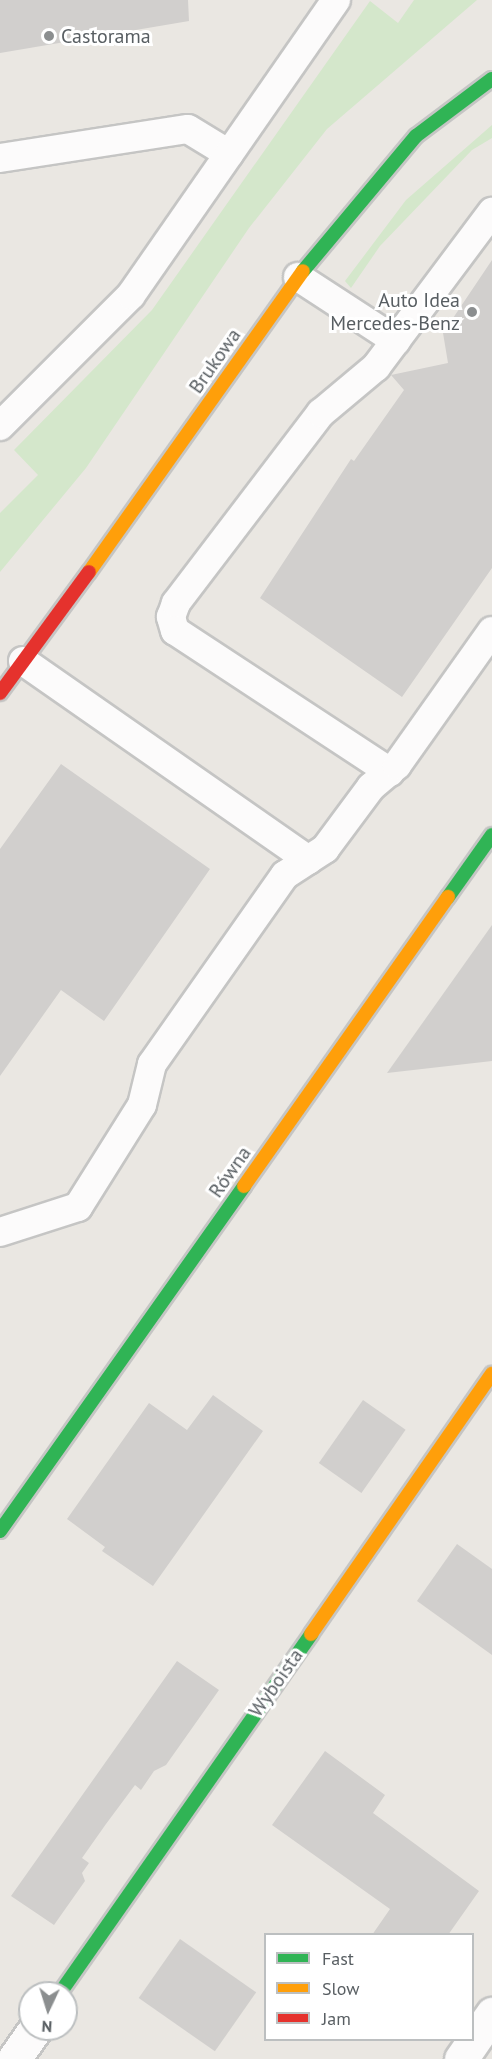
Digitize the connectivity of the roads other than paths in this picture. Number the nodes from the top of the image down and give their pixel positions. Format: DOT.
graph roads {
  1 [pos="336,0"];
  2 [pos="492,80"];
  3 [pos="229,154"];
  4 [pos="0,158"];
  5 [pos="492,212"];
  6 [pos="298,277"];
  7 [pos="396,341"];
  8 [pos="0,426"];
  9 [pos="492,631"];
  10 [pos="23,661"];
  11 [pos="0,693"];
  12 [pos="390,772"];
  13 [pos="492,835"];
  14 [pos="308,860"];
  15 [pos="0,1232"];
  16 [pos="492,1374"];
  17 [pos="0,1531"];
  18 [pos="68,1981"];
  19 [pos="492,2014"];
  20 [pos="474,2040"];
  21 [pos="27,2041"];
  22 [pos="473,2041"];
  23 [pos="14,2059"];
  24 [pos="461,2059"];
  1 -- 3 [label="lane"];
  2 -- 6 [label="street, Brukowa"];
  3 -- 4 [label="lane"];
  3 -- 8 [label="lane"];
  5 -- 7 [label="lane"];
  6 -- 7 [label="lane"];
  6 -- 10 [label="street, Brukowa"];
  7 -- 12 [label="lane"];
  9 -- 12 [label="lane"];
  10 -- 11 [label="street, Brukowa"];
  10 -- 14 [label="lane"];
  12 -- 14 [label="lane"];
  13 -- 17 [label="street, Równa"];
  14 -- 15 [label="lane"];
  16 -- 18 [label="street, Wyboista"];
  19 -- 20 [label="street"];
  21 -- 23 [label="street"];
  22 -- 24 [label="street"];
}
